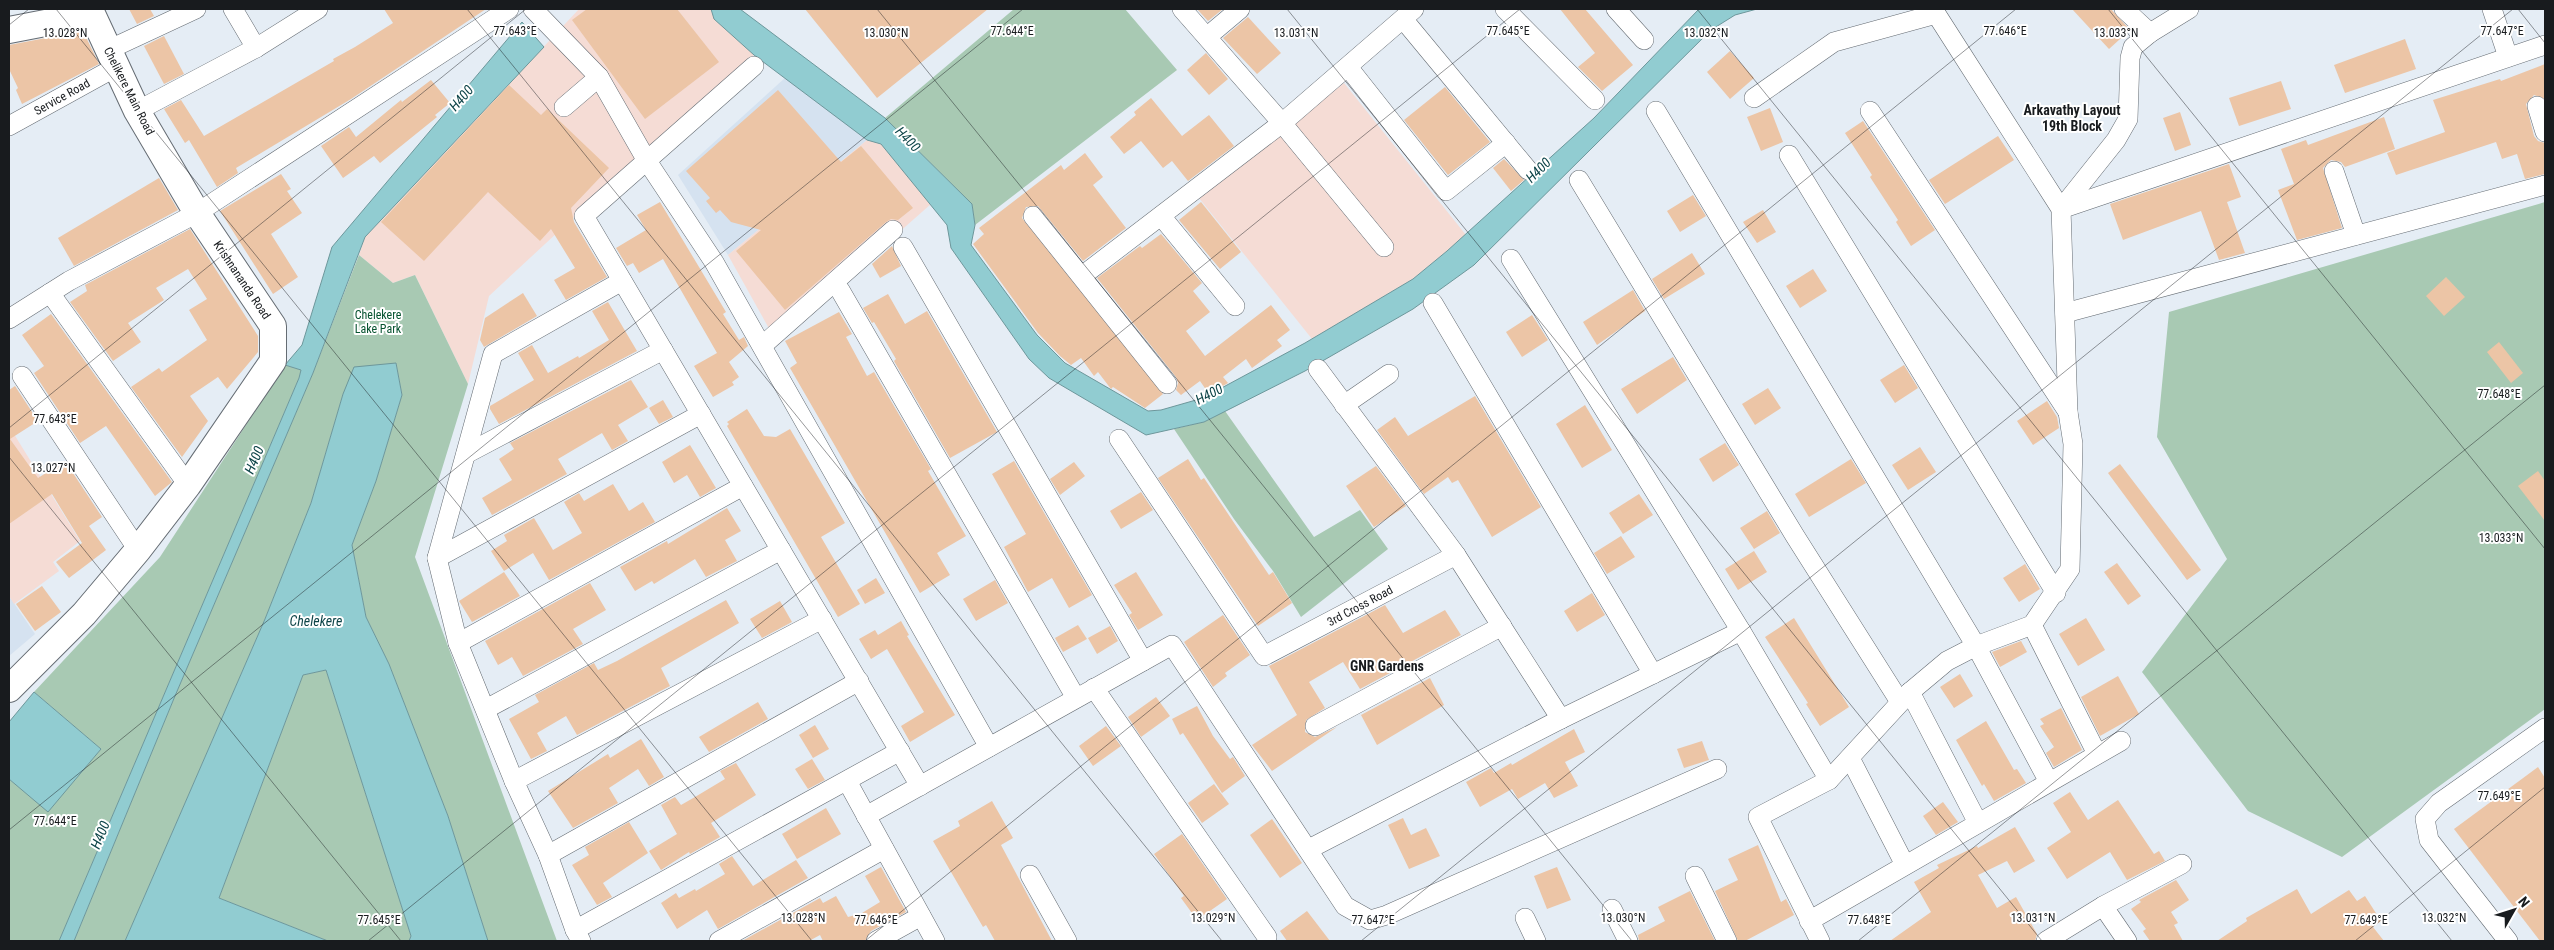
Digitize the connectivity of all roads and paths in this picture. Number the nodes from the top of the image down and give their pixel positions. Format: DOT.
graph roads {
  1 [pos="196,9"];
  2 [pos="233,9"];
  3 [pos="318,9"];
  4 [pos="509,9"];
  5 [pos="533,9"];
  6 [pos="1182,9"];
  7 [pos="1240,9"];
  8 [pos="1505,9"];
  9 [pos="1616,9"];
  10 [pos="2124,9"];
  11 [pos="2189,9"];
  12 [pos="2492,9"];
  13 [pos="1935,11"];
  14 [pos="91,12"];
  15 [pos="1409,14"];
  16 [pos="9,30"];
  17 [pos="2150,33"];
  18 [pos="1208,36"];
  19 [pos="1644,40"];
  20 [pos="2545,45"];
  21 [pos="256,48"];
  22 [pos="2508,57"];
  23 [pos="112,59"];
  24 [pos="754,66"];
  25 [pos="1348,67"];
  26 [pos="599,77"];
  27 [pos="1754,98"];
  28 [pos="1595,100"];
  29 [pos="2538,106"];
  30 [pos="564,107"];
  31 [pos="137,111"];
  32 [pos="1656,111"];
  33 [pos="1870,111"];
  34 [pos="1282,123"];
  35 [pos="9,126"];
  36 [pos="2545,132"];
  37 [pos="1506,143"];
  38 [pos="1789,155"];
  39 [pos="647,161"];
  40 [pos="1528,170"];
  41 [pos="2334,171"];
  42 [pos="1579,180"];
  43 [pos="2545,185"];
  44 [pos="2061,209"];
  45 [pos="197,213"];
  46 [pos="1033,216"];
  47 [pos="1161,216"];
  48 [pos="893,230"];
  49 [pos="2356,235"];
  50 [pos="1384,247"];
  51 [pos="903,248"];
  52 [pos="1511,259"];
  53 [pos="1082,276"];
  54 [pos="622,281"];
  55 [pos="840,290"];
  56 [pos="50,293"];
  57 [pos="1432,303"];
  58 [pos="1235,306"];
  59 [pos="2065,313"];
  60 [pos="9,319"];
  61 [pos="762,346"];
  62 [pos="663,350"];
  63 [pos="1318,369"];
  64 [pos="1389,374"];
  65 [pos="22,376"];
  66 [pos="1167,384"];
  67 [pos="1344,405"];
  68 [pos="2068,412"];
  69 [pos="701,414"];
  70 [pos="1119,439"];
  71 [pos="466,454"];
  72 [pos="188,485"];
  73 [pos="743,486"];
  74 [pos="138,550"];
  75 [pos="781,550"];
  76 [pos="1456,555"];
  77 [pos="437,558"];
  78 [pos="2056,593"];
  79 [pos="822,619"];
  80 [pos="2032,625"];
  81 [pos="1502,626"];
  82 [pos="1741,631"];
  83 [pos="458,643"];
  84 [pos="1976,646"];
  85 [pos="1143,661"];
  86 [pos="1653,674"];
  87 [pos="859,681"];
  88 [pos="1094,688"];
  89 [pos="9,689"];
  90 [pos="1905,697"];
  91 [pos="1076,698"];
  92 [pos="486,709"];
  93 [pos="1561,719"];
  94 [pos="1315,726"];
  95 [pos="2545,728"];
  96 [pos="2121,740"];
  97 [pos="989,747"];
  98 [pos="900,751"];
  99 [pos="2097,754"];
  100 [pos="1850,758"];
  101 [pos="1717,769"];
  102 [pos="1829,780"];
  103 [pos="514,781"];
  104 [pos="847,781"];
  105 [pos="2049,782"];
  106 [pos="920,786"];
  107 [pos="866,816"];
  108 [pos="1978,823"];
  109 [pos="884,849"];
  110 [pos="1309,849"];
  111 [pos="548,855"];
  112 [pos="2182,864"];
  113 [pos="1905,866"];
  114 [pos="1030,875"];
  115 [pos="1695,876"];
  116 [pos="2103,906"];
  117 [pos="1612,909"];
  118 [pos="921,916"];
  119 [pos="1525,918"];
  120 [pos="1810,921"];
  121 [pos="578,936"];
  122 [pos="1267,937"];
  123 [pos="719,941"];
  124 [pos="876,941"];
  125 [pos="935,941"];
  126 [pos="1067,941"];
  127 [pos="1536,941"];
  128 [pos="1628,941"];
  129 [pos="1727,941"];
  130 [pos="1820,941"];
  131 [pos="2046,941"];
  132 [pos="2128,941"];
  133 [pos="2508,941"];
  1 -- 23 [label="street, Service Road"];
  2 -- 21 [label="street"];
  3 -- 21 [label="street"];
  4 -- 45 [label="street"];
  5 -- 26 [label="street"];
  6 -- 18 [label="street"];
  7 -- 18 [label="street"];
  8 -- 28 [label="street"];
  9 -- 19 [label="street"];
  10 -- 17 [label="street"];
  11 -- 17 [label="street"];
  12 -- 22 [label="street"];
  13 -- 27 [label="street"];
  13 -- 44 [label="street"];
  14 -- 16 [label="street, Chelikere Main Road"];
  14 -- 23 [label="street, Chelikere Main Road"];
  15 -- 25 [label="street"];
  15 -- 37 [label="street"];
  17 -- 44 [label="street"];
  18 -- 34 [label="street"];
  20 -- 22 [label="street"];
  21 -- 31 [label="street"];
  22 -- 44 [label="street"];
  23 -- 31 [label="street, Chelikere Main Road"];
  23 -- 35 [label="street, Service Road"];
  24 -- 39 [label="street"];
  25 -- 34 [label="street"];
  25 -- 37 [label="street"];
  26 -- 30 [label="street"];
  26 -- 39 [label="street"];
  29 -- 36 [label="street"];
  31 -- 45 [label="street, Chelikere Main Road"];
  32 -- 84 [label="street"];
  33 -- 68 [label="street"];
  34 -- 47 [label="street"];
  34 -- 50 [label="street"];
  37 -- 40 [label="street"];
  38 -- 78 [label="street"];
  39 -- 54 [label="street"];
  39 -- 61 [label="street"];
  41 -- 49 [label="street"];
  42 -- 90 [label="street"];
  43 -- 49 [label="street"];
  44 -- 59 [label="street"];
  45 -- 56 [label="street"];
  45 -- 72 [label="street, Krishnananda Road"];
  46 -- 53 [label="street"];
  47 -- 53 [label="street"];
  47 -- 58 [label="street"];
  48 -- 61 [label="street"];
  49 -- 59 [label="street"];
  51 -- 85 [label="street"];
  52 -- 82 [label="street"];
  53 -- 66 [label="street"];
  54 -- 62 [label="street"];
  54 -- 71 [label="street"];
  55 -- 91 [label="street"];
  56 -- 60 [label="street"];
  56 -- 72 [label="street"];
  57 -- 86 [label="street"];
  59 -- 68 [label="street"];
  61 -- 97 [label="street"];
  62 -- 69 [label="street"];
  62 -- 71 [label="street"];
  63 -- 67 [label="street"];
  64 -- 67 [label="street"];
  65 -- 74 [label="street"];
  67 -- 76 [label="street"];
  68 -- 78 [label="street"];
  69 -- 73 [label="street"];
  69 -- 77 [label="street"];
  70 -- 76 [label="street, 3rd Cross Road"];
  71 -- 77 [label="street"];
  72 -- 74 [label="street, Krishnananda Road"];
  73 -- 75 [label="street"];
  73 -- 83 [label="street"];
  74 -- 89 [label="street, Krishnananda Road"];
  75 -- 79 [label="street"];
  75 -- 92 [label="street"];
  76 -- 81 [label="street"];
  77 -- 83 [label="street"];
  78 -- 80 [label="street"];
  79 -- 87 [label="street"];
  79 -- 103 [label="street"];
  80 -- 84 [label="street"];
  80 -- 99 [label="street"];
  81 -- 93 [label="street"];
  81 -- 94 [label="street"];
  82 -- 86 [label="street"];
  82 -- 102 [label="street"];
  83 -- 92 [label="street"];
  84 -- 90 [label="street"];
  84 -- 105 [label="street"];
  85 -- 88 [label="street"];
  85 -- 110 [label="street"];
  86 -- 93 [label="street"];
  87 -- 98 [label="street"];
  87 -- 111 [label="street"];
  88 -- 91 [label="street"];
  88 -- 122 [label="street"];
  90 -- 100 [label="street"];
  90 -- 108 [label="street"];
  91 -- 97 [label="street"];
  92 -- 103 [label="street"];
  93 -- 110 [label="street"];
  95 -- 133 [label="street"];
  96 -- 99 [label="street"];
  97 -- 106 [label="street"];
  98 -- 104 [label="street"];
  98 -- 106 [label="street"];
  99 -- 105 [label="street"];
  100 -- 102 [label="street"];
  100 -- 113 [label="street"];
  101 -- 110 [label="street"];
  102 -- 120 [label="street"];
  103 -- 111 [label="street"];
  104 -- 107 [label="street"];
  104 -- 121 [label="street"];
  105 -- 108 [label="street"];
  106 -- 107 [label="street"];
  107 -- 109 [label="street"];
  108 -- 113 [label="street"];
  109 -- 118 [label="street"];
  109 -- 123 [label="street"];
  111 -- 121 [label="street"];
  112 -- 116 [label="street"];
  113 -- 120 [label="street"];
  114 -- 126 [label="street"];
  115 -- 129 [label="street"];
  116 -- 131 [label="street"];
  116 -- 132 [label="street"];
  117 -- 128 [label="street"];
  118 -- 124 [label="street"];
  118 -- 125 [label="street"];
  119 -- 127 [label="street"];
  120 -- 130 [label="street"];
}
